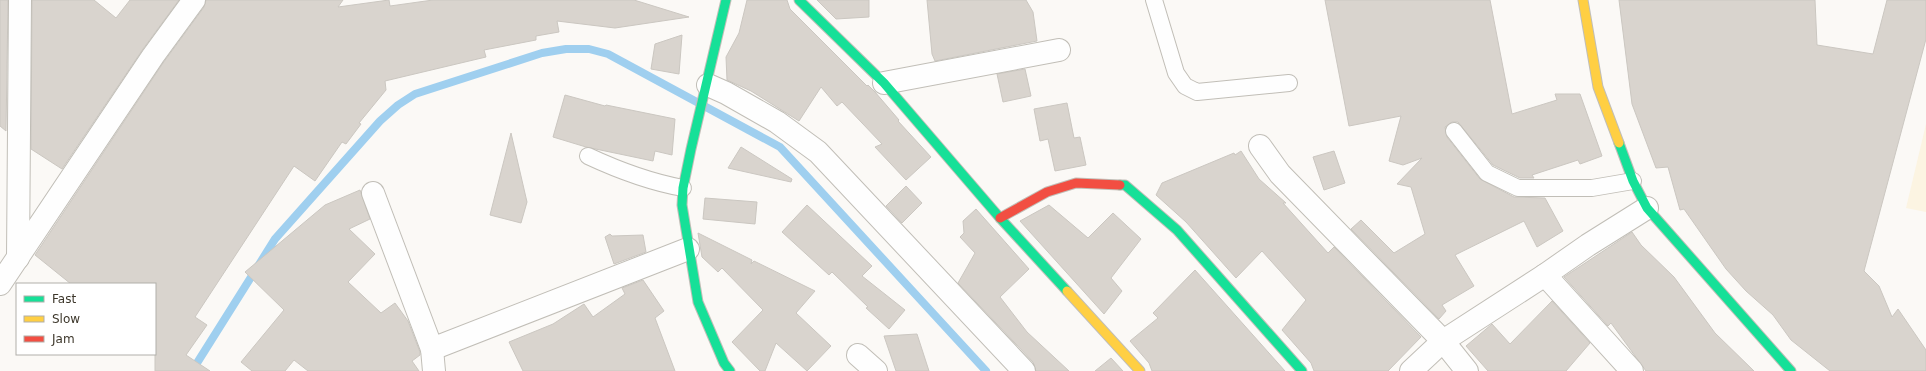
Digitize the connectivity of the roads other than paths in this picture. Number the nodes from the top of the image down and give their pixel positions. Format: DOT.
graph roads {
  1 [pos="20,0"];
  2 [pos="194,0"];
  3 [pos="726,0"];
  4 [pos="799,0"];
  5 [pos="1154,0"];
  6 [pos="1583,0"];
  7 [pos="1059,50"];
  8 [pos="1289,82"];
  9 [pos="884,83"];
  10 [pos="707,89"];
  11 [pos="1454,131"];
  12 [pos="1260,146"];
  13 [pos="588,156"];
  14 [pos="1633,180"];
  15 [pos="683,188"];
  16 [pos="373,193"];
  17 [pos="1647,208"];
  18 [pos="1000,218"];
  19 [pos="688,249"];
  20 [pos="18,258"];
  21 [pos="1545,275"];
  22 [pos="0,284"];
  23 [pos="1443,341"];
  24 [pos="432,349"];
  25 [pos="858,355"];
  26 [pos="434,371"];
  27 [pos="730,371"];
  28 [pos="876,371"];
  29 [pos="1024,371"];
  30 [pos="1140,371"];
  31 [pos="1302,371"];
  32 [pos="1411,371"];
  33 [pos="1467,371"];
  34 [pos="1632,371"];
  35 [pos="1792,371"];
  1 -- 20 [label="street"];
  2 -- 20 [label="street"];
  3 -- 10 [label="street"];
  4 -- 9 [label="street"];
  5 -- 8 [label="lane"];
  6 -- 14 [label="street"];
  7 -- 9 [label="street"];
  9 -- 18 [label="street"];
  10 -- 15 [label="street"];
  10 -- 29 [label="street"];
  11 -- 14 [label="lane"];
  12 -- 23 [label="street"];
  13 -- 15 [label="lane"];
  14 -- 17 [label="street"];
  15 -- 19 [label="street"];
  16 -- 24 [label="street"];
  17 -- 21 [label="street"];
  17 -- 35 [label="street"];
  18 -- 30 [label="street"];
  18 -- 31 [label="street"];
  19 -- 24 [label="street"];
  19 -- 27 [label="street"];
  20 -- 22 [label="street"];
  21 -- 23 [label="street"];
  21 -- 34 [label="street"];
  23 -- 32 [label="street"];
  23 -- 33 [label="street"];
  24 -- 26 [label="street"];
  25 -- 28 [label="street"];
}
